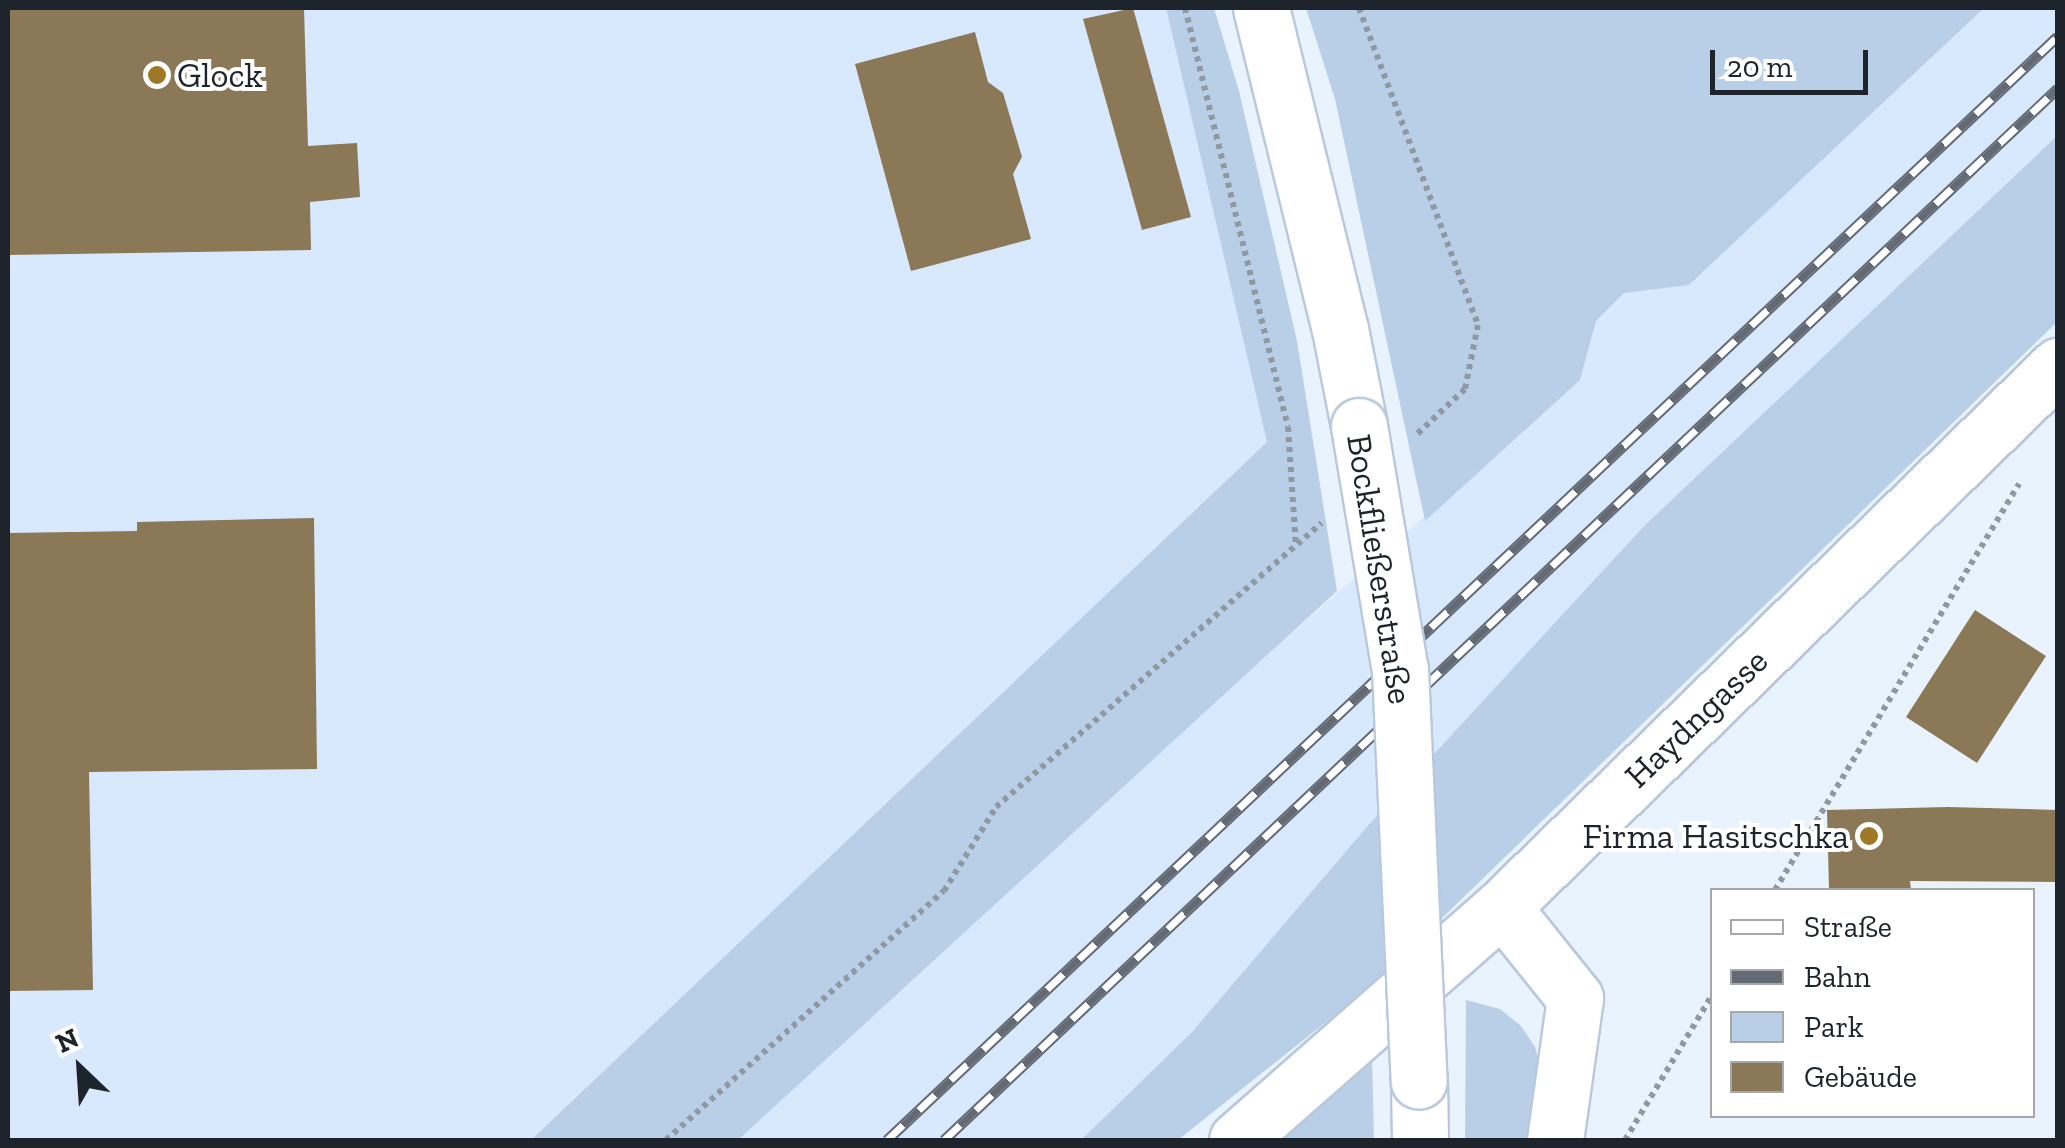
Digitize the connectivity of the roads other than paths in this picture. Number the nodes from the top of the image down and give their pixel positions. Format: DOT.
graph roads {
  1 [pos="1261,8"];
  2 [pos="2058,366"];
  3 [pos="1502,907"];
  4 [pos="1237,1140"];
  5 [pos="1420,1140"];
  6 [pos="1554,1140"];
  1 -- 5 [label="street, Bockfließerstraße, bridge"];
  2 -- 3 [label="street, Haydngasse"];
  3 -- 4 [label="street, Haydngasse"];
  3 -- 6 [label="street"];
}
